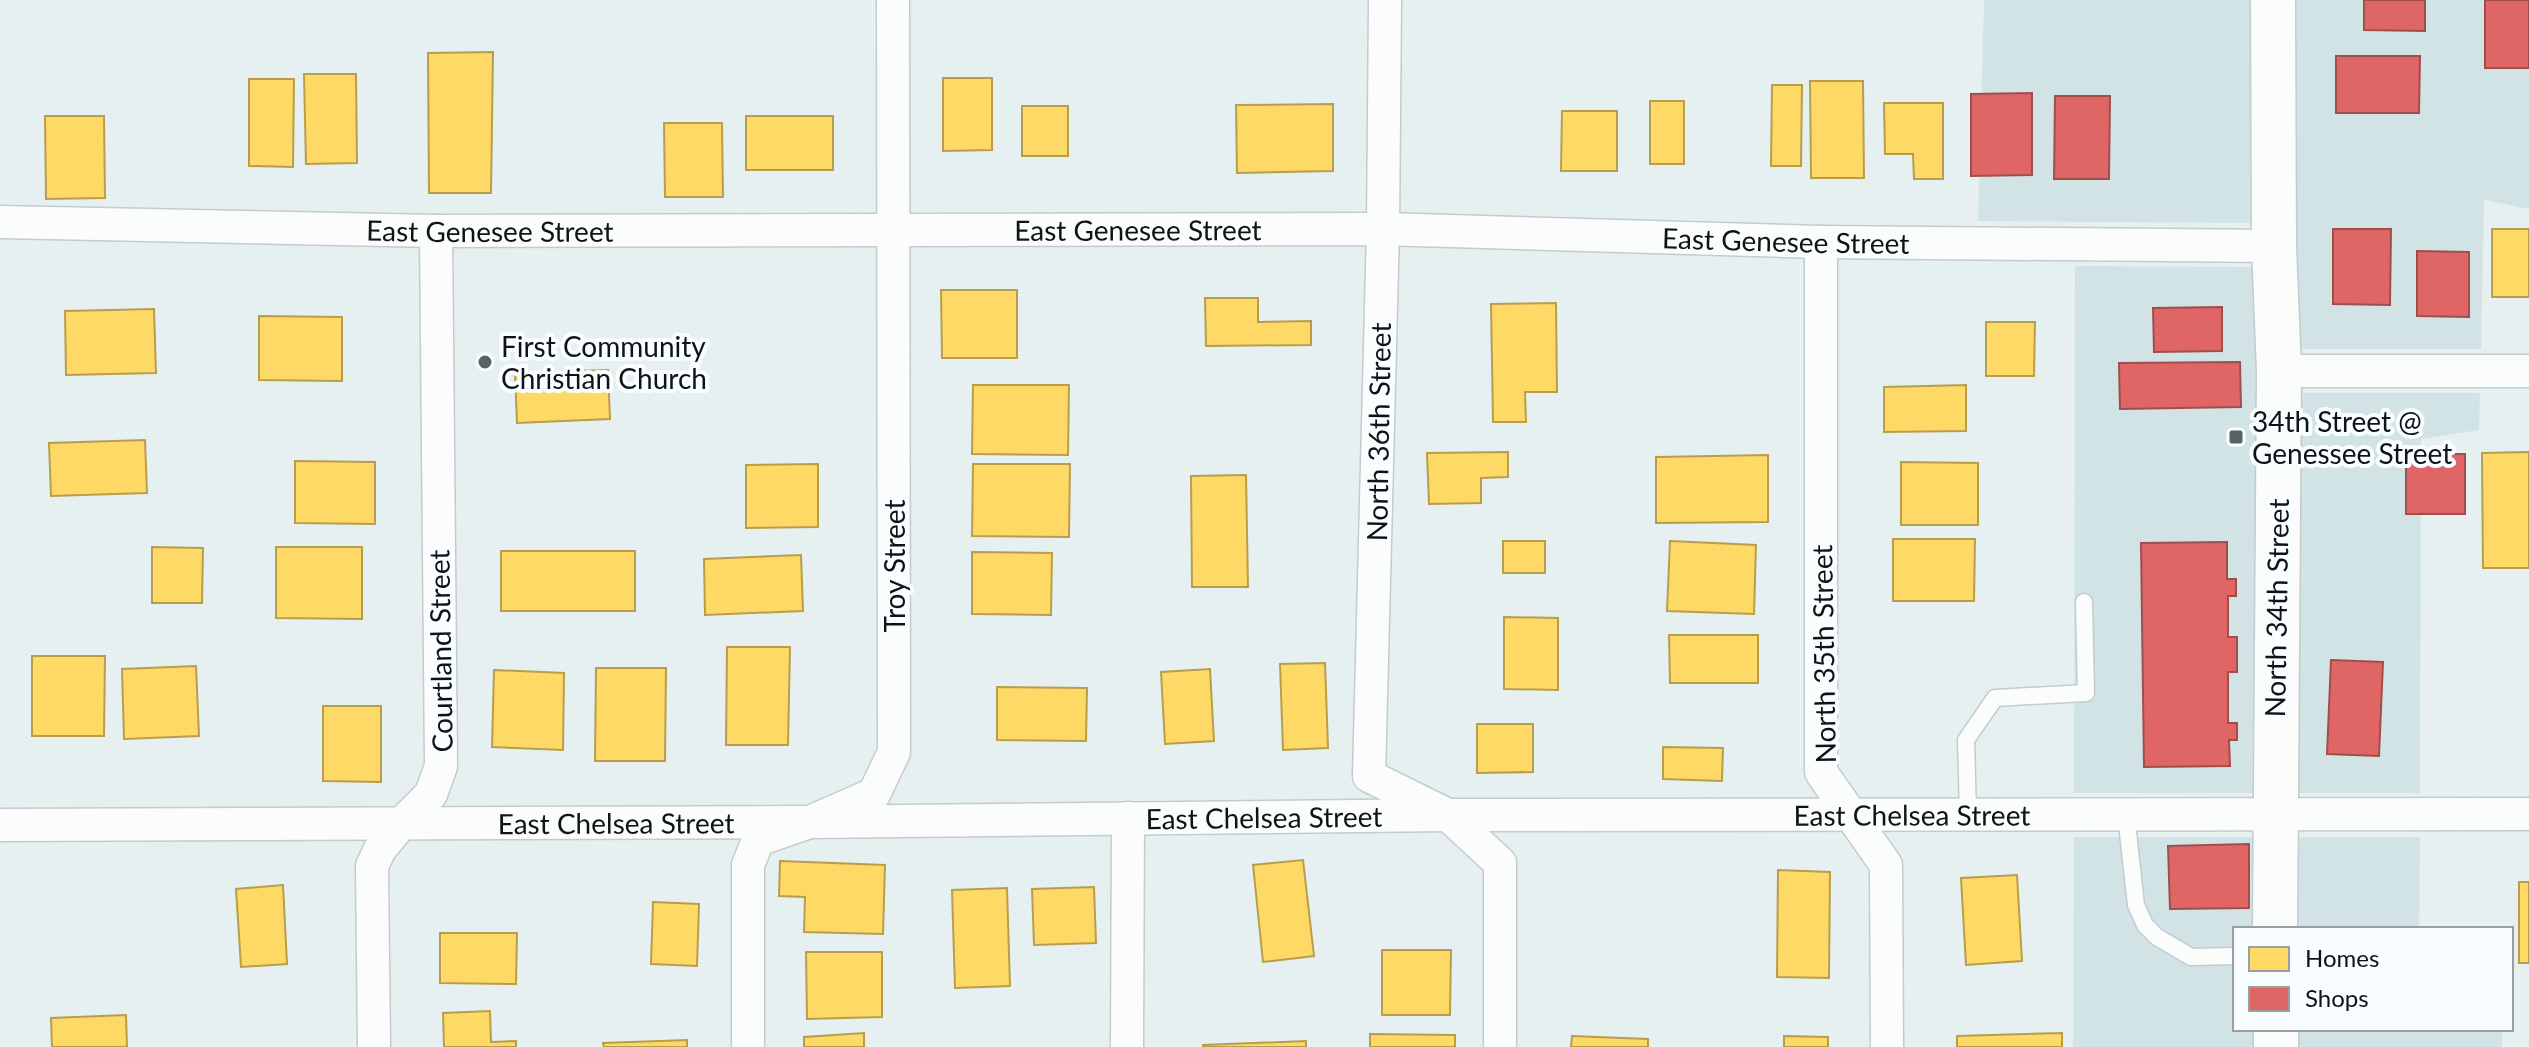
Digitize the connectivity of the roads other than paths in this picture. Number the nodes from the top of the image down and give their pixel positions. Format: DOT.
graph roads {
  1 [pos="893,0"];
  2 [pos="1385,0"];
  3 [pos="2273,0"];
  4 [pos="0,222"];
  5 [pos="1383,229"];
  6 [pos="894,230"];
  7 [pos="436,231"];
  8 [pos="1821,242"];
  9 [pos="2274,246"];
  10 [pos="2279,371"];
  11 [pos="2529,371"];
  12 [pos="2084,602"];
  13 [pos="2529,814"];
  14 [pos="1448,815"];
  15 [pos="1851,815"];
  16 [pos="1968,815"];
  17 [pos="2126,815"];
  18 [pos="2274,815"];
  19 [pos="1128,818"];
  20 [pos="810,822"];
  21 [pos="401,824"];
  22 [pos="0,825"];
  23 [pos="2275,927"];
  24 [pos="2233,956"];
  25 [pos="374,1047"];
  26 [pos="748,1047"];
  27 [pos="1127,1047"];
  28 [pos="1500,1047"];
  29 [pos="1887,1047"];
  1 -- 6 [label="street, Troy Street"];
  2 -- 5 [label="street, North 36th Street"];
  3 -- 9 [label="street, North 34th Street"];
  4 -- 7 [label="street, East Genesee Street"];
  5 -- 6 [label="street, East Genesee Street"];
  5 -- 8 [label="street, East Genesee Street"];
  5 -- 14 [label="street, North 36th Street"];
  6 -- 7 [label="street, East Genesee Street"];
  6 -- 20 [label="street, Troy Street"];
  7 -- 21 [label="street, Courtland Street"];
  8 -- 9 [label="street, East Genesee Street"];
  8 -- 15 [label="street, North 35th Street"];
  9 -- 10 [label="street, North 34th Street"];
  10 -- 11 [label="street"];
  10 -- 18 [label="street, North 34th Street"];
  12 -- 16 [label="lane"];
  13 -- 18 [label="street, East Chelsea Street"];
  14 -- 15 [label="street, East Chelsea Street"];
  14 -- 19 [label="street, East Chelsea Street"];
  14 -- 28 [label="street"];
  15 -- 16 [label="street, East Chelsea Street"];
  15 -- 29 [label="street, North 35th Street"];
  16 -- 17 [label="street, East Chelsea Street"];
  17 -- 18 [label="street, East Chelsea Street"];
  17 -- 24 [label="lane"];
  18 -- 23 [label="street, North 34th Street"];
  19 -- 20 [label="street, East Chelsea Street"];
  19 -- 27 [label="street"];
  20 -- 21 [label="street, East Chelsea Street"];
  20 -- 26 [label="street, Troy Street"];
  21 -- 22 [label="street, East Chelsea Street"];
  21 -- 25 [label="street, Courtland Street"];
}
